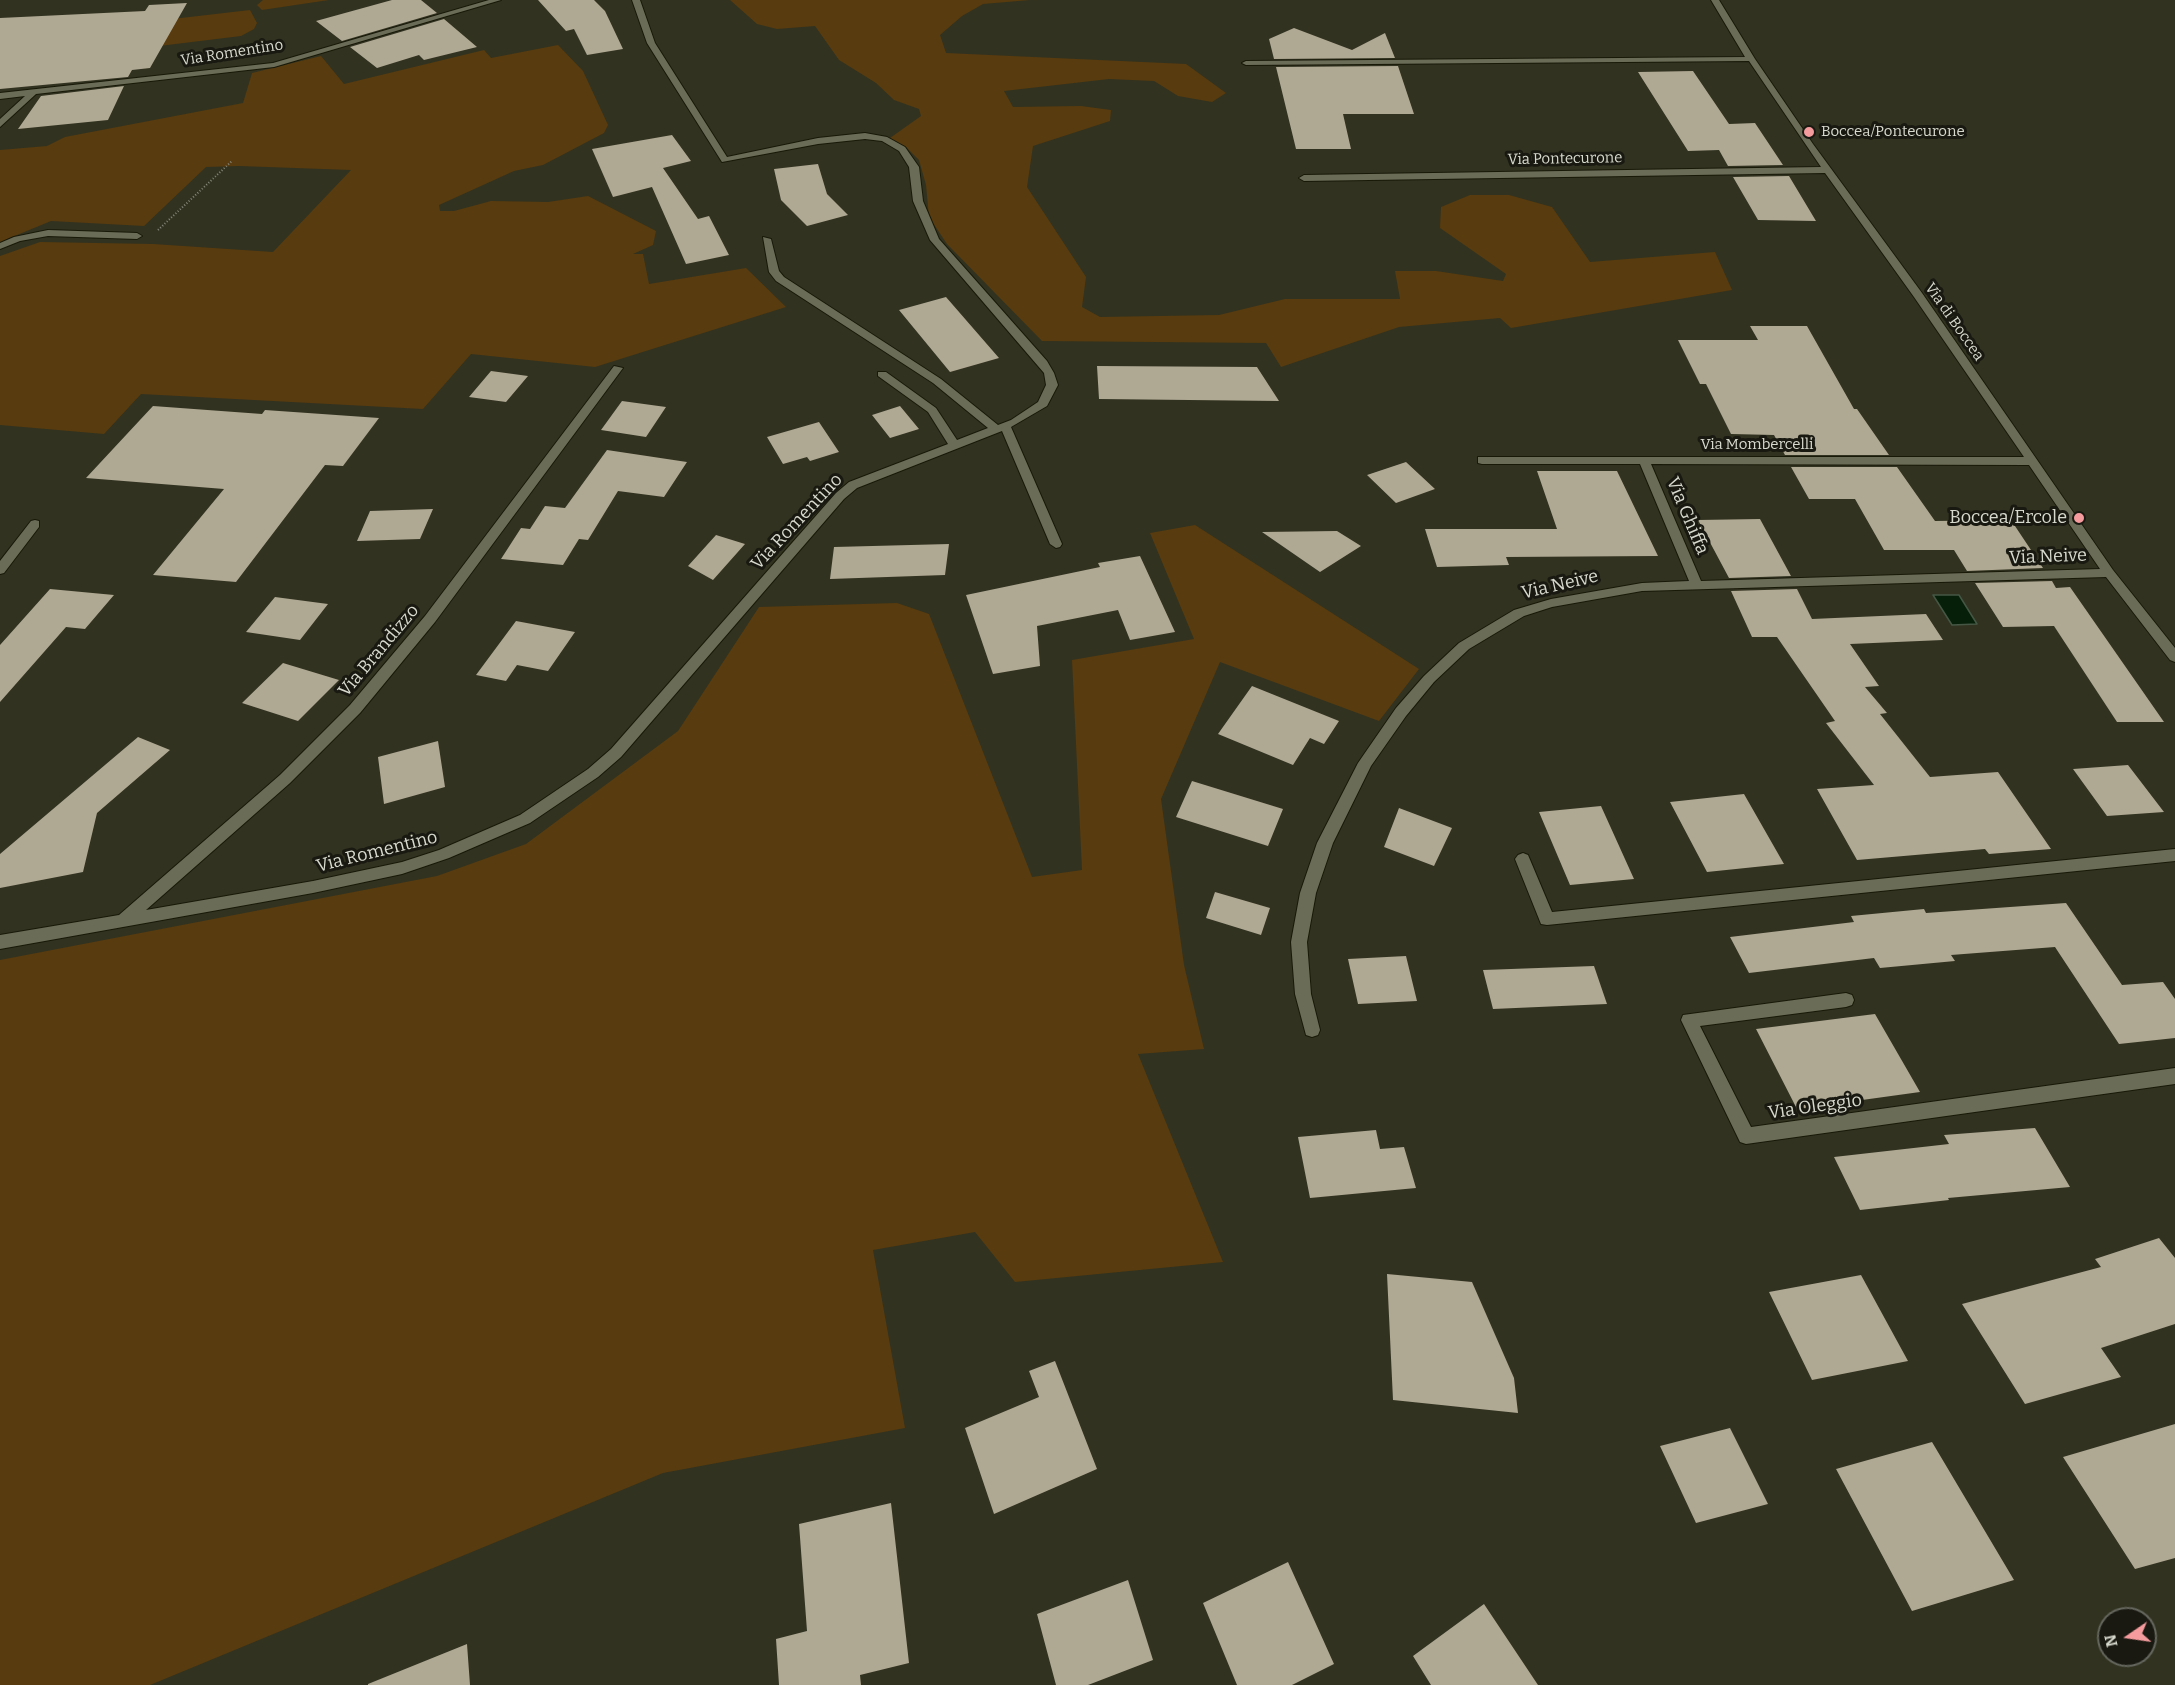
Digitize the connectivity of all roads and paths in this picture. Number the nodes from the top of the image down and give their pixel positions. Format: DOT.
graph roads {
  1 [pos="497,0"];
  2 [pos="636,0"];
  3 [pos="1715,0"];
  4 [pos="1751,59"];
  5 [pos="1246,63"];
  6 [pos="33,93"];
  7 [pos="0,96"];
  8 [pos="0,124"];
  9 [pos="232,161"];
  10 [pos="1827,170"];
  11 [pos="1304,177"];
  12 [pos="137,236"];
  13 [pos="766,239"];
  14 [pos="0,246"];
  15 [pos="618,368"];
  16 [pos="882,374"];
  17 [pos="1001,428"];
  18 [pos="954,444"];
  19 [pos="1482,460"];
  20 [pos="1644,460"];
  21 [pos="2032,461"];
  22 [pos="35,524"];
  23 [pos="1056,544"];
  24 [pos="0,570"];
  25 [pos="2109,573"];
  26 [pos="1697,585"];
  27 [pos="2175,657"];
  28 [pos="2175,855"];
  29 [pos="1523,859"];
  30 [pos="125,919"];
  31 [pos="0,942"];
  32 [pos="1846,1000"];
  33 [pos="1312,1030"];
  34 [pos="2175,1076"];
  1 -- 6 [label="street, Via Romentino"];
  2 -- 17 [label="street, Via Romentino"];
  3 -- 4 [label="street, Via di Boccea"];
  4 -- 5 [label="street"];
  4 -- 10 [label="street, Via di Boccea"];
  6 -- 7 [label="street, Via Romentino"];
  6 -- 8 [label="street"];
  9 -- 12 [label="path"];
  10 -- 11 [label="street, Via Pontecurone"];
  10 -- 21 [label="street, Via di Boccea"];
  12 -- 14 [label="street"];
  13 -- 17 [label="street"];
  15 -- 30 [label="street, Via Brandizzo"];
  16 -- 18 [label="street"];
  17 -- 18 [label="street, Via Romentino"];
  17 -- 23 [label="street"];
  18 -- 30 [label="street, Via Romentino"];
  19 -- 20 [label="street, Via Mombercelli"];
  20 -- 21 [label="street, Via Mombercelli"];
  20 -- 26 [label="street, Via Ghiffa"];
  21 -- 25 [label="street, Via di Boccea"];
  22 -- 24 [label="street"];
  25 -- 26 [label="street, Via Neive"];
  25 -- 27 [label="street, Via di Boccea"];
  26 -- 33 [label="street, Via Neive"];
  28 -- 29 [label="street"];
  30 -- 31 [label="street, Via Romentino"];
  32 -- 34 [label="street, Via Oleggio"];
}
